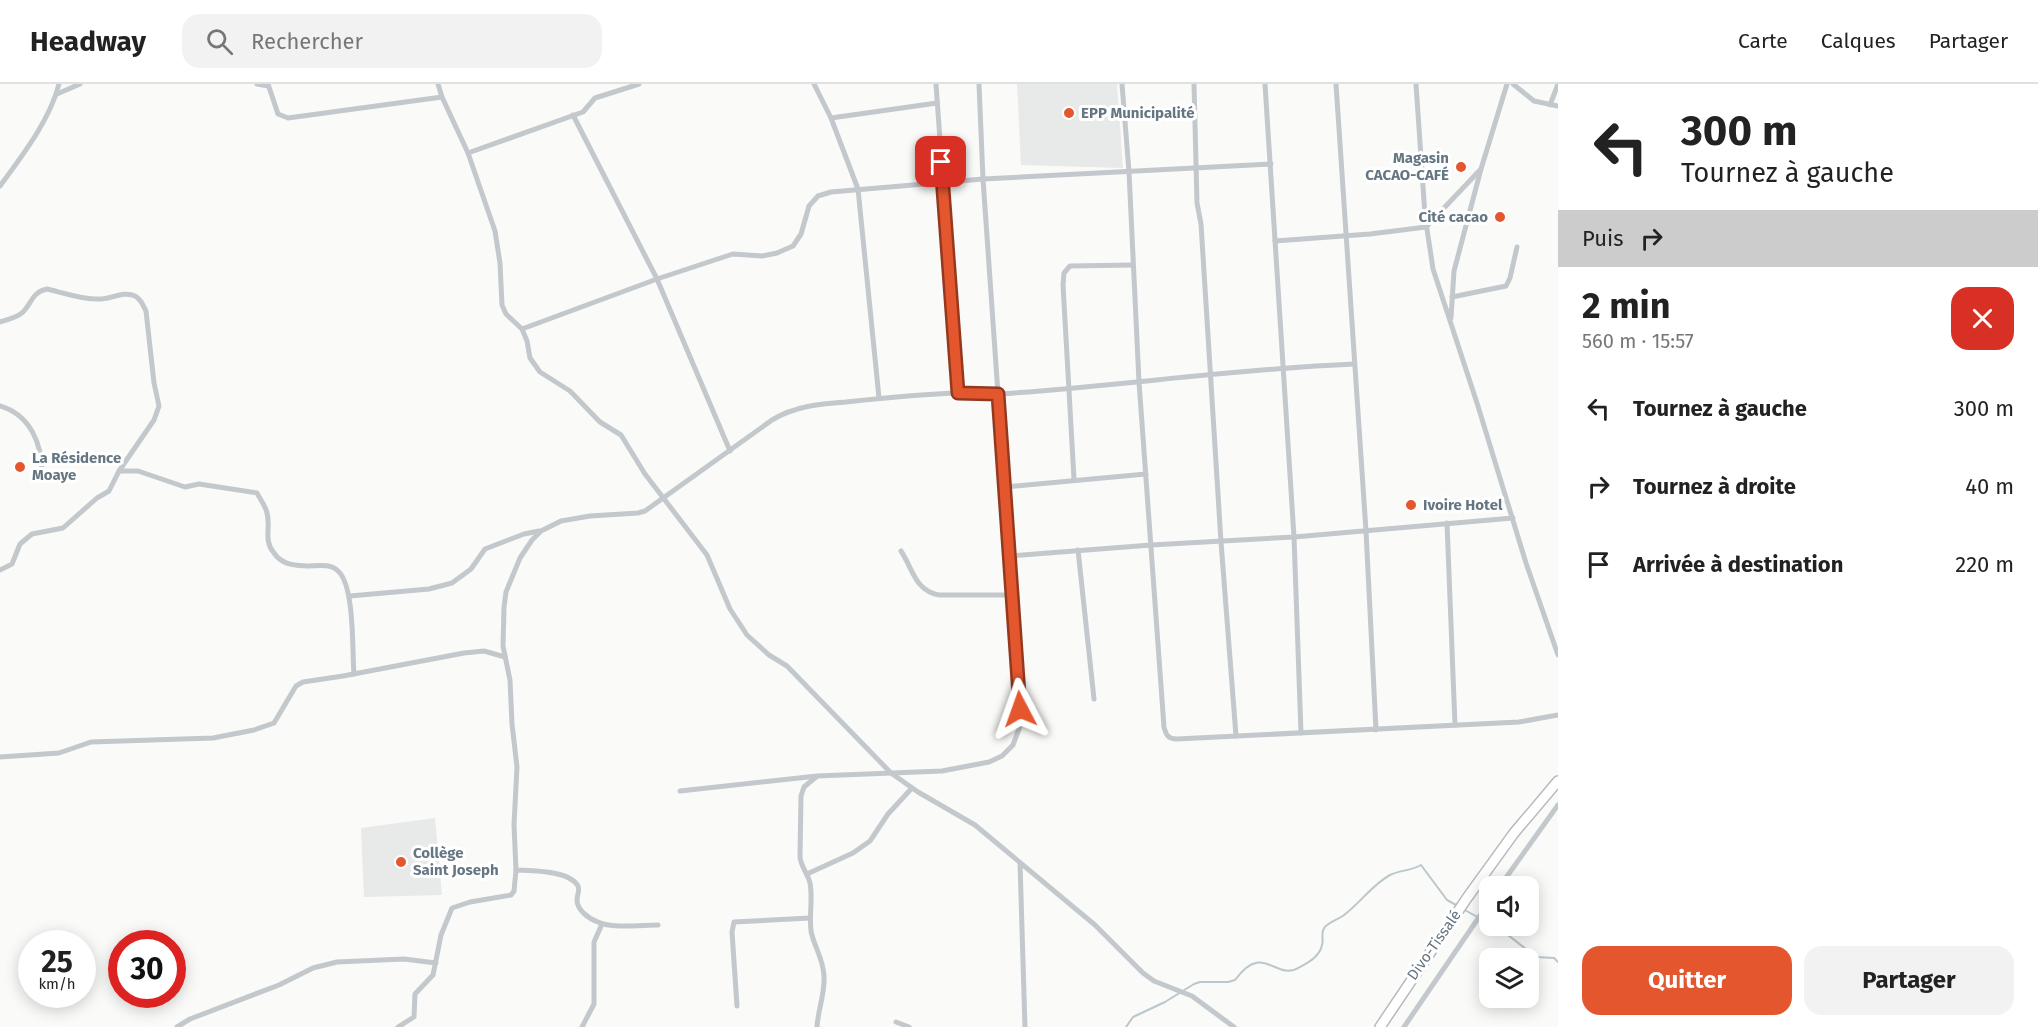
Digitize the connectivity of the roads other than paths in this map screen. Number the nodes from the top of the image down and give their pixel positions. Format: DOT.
graph roads {
  1 [pos="59,84"];
  2 [pos="80,84"];
  3 [pos="257,84"];
  4 [pos="438,84"];
  5 [pos="639,84"];
  6 [pos="814,84"];
  7 [pos="936,84"];
  8 [pos="978,84"];
  9 [pos="1122,84"];
  10 [pos="1194,84"];
  11 [pos="1265,84"];
  12 [pos="1336,84"];
  13 [pos="1416,84"];
  14 [pos="1507,84"];
  15 [pos="1514,84"];
  16 [pos="1558,84"];
  17 [pos="268,85"];
  18 [pos="57,94"];
  19 [pos="442,97"];
  20 [pos="938,103"];
  21 [pos="1550,105"];
  22 [pos="1558,106"];
  23 [pos="573,116"];
  24 [pos="831,118"];
  25 [pos="468,153"];
  26 [pos="1271,164"];
  27 [pos="1196,167"];
  28 [pos="1481,169"];
  29 [pos="1129,172"];
  30 [pos="983,179"];
  31 [pos="942,182"];
  32 [pos="0,186"];
  33 [pos="858,189"];
  34 [pos="1426,227"];
  35 [pos="1345,235"];
  36 [pos="1275,241"];
  37 [pos="1518,247"];
  38 [pos="1132,265"];
  39 [pos="657,279"];
  40 [pos="1452,297"];
  41 [pos="0,322"];
  42 [pos="1451,323"];
  43 [pos="522,329"];
  44 [pos="1354,364"];
  45 [pos="1284,367"];
  46 [pos="1212,375"];
  47 [pos="1139,382"];
  48 [pos="1068,388"];
  49 [pos="958,393"];
  50 [pos="998,394"];
  51 [pos="879,398"];
  52 [pos="0,405"];
  53 [pos="730,451"];
  54 [pos="118,471"];
  55 [pos="42,472"];
  56 [pos="1146,474"];
  57 [pos="1074,479"];
  58 [pos="1005,487"];
  59 [pos="663,498"];
  60 [pos="1513,518"];
  61 [pos="1447,523"];
  62 [pos="541,531"];
  63 [pos="1366,531"];
  64 [pos="1294,537"];
  65 [pos="1221,542"];
  66 [pos="1151,545"];
  67 [pos="1078,550"];
  68 [pos="901,551"];
  69 [pos="1011,556"];
  70 [pos="0,570"];
  71 [pos="1012,595"];
  72 [pos="350,596"];
  73 [pos="1558,655"];
  74 [pos="505,657"];
  75 [pos="354,674"];
  76 [pos="1094,699"];
  77 [pos="1558,715"];
  78 [pos="1455,725"];
  79 [pos="1376,730"];
  80 [pos="1301,733"];
  81 [pos="1236,736"];
  82 [pos="0,757"];
  83 [pos="891,773"];
  84 [pos="817,776"];
  85 [pos="1558,781"];
  86 [pos="912,788"];
  87 [pos="680,791"];
  88 [pos="1558,805"];
  89 [pos="1020,862"];
  90 [pos="516,870"];
  91 [pos="807,874"];
  92 [pos="1507,876"];
  93 [pos="1479,917"];
  94 [pos="810,918"];
  95 [pos="602,924"];
  96 [pos="658,924"];
  97 [pos="436,963"];
  98 [pos="737,1006"];
  99 [pos="896,1022"];
  100 [pos="177,1027"];
  101 [pos="398,1027"];
  102 [pos="582,1027"];
  103 [pos="817,1027"];
  104 [pos="909,1027"];
  105 [pos="1025,1027"];
  106 [pos="1234,1027"];
  107 [pos="1380,1027"];
  108 [pos="1404,1027"];
  1 -- 18 [label="street"];
  2 -- 18 [label="street"];
  3 -- 17 [label="street"];
  4 -- 19 [label="street"];
  5 -- 23 [label="street"];
  6 -- 24 [label="street"];
  7 -- 20 [label="street"];
  8 -- 30 [label="street"];
  9 -- 29 [label="street"];
  10 -- 27 [label="street"];
  11 -- 26 [label="street"];
  12 -- 35 [label="street"];
  13 -- 34 [label="street"];
  14 -- 28 [label="street"];
  15 -- 21 [label="street"];
  16 -- 21 [label="street"];
  17 -- 19 [label="street"];
  18 -- 32 [label="street"];
  19 -- 25 [label="street"];
  20 -- 24 [label="street"];
  20 -- 31 [label="street"];
  21 -- 22 [label="street"];
  23 -- 25 [label="street"];
  23 -- 39 [label="street"];
  24 -- 33 [label="street"];
  25 -- 43 [label="street"];
  26 -- 27 [label="street"];
  26 -- 36 [label="street"];
  27 -- 29 [label="street"];
  27 -- 46 [label="street"];
  28 -- 34 [label="street"];
  28 -- 40 [label="street"];
  29 -- 30 [label="street"];
  29 -- 38 [label="street"];
  30 -- 31 [label="street"];
  30 -- 50 [label="street"];
  31 -- 33 [label="street"];
  31 -- 49 [label="street"];
  33 -- 39 [label="street"];
  33 -- 51 [label="street"];
  34 -- 35 [label="street"];
  34 -- 42 [label="street"];
  35 -- 36 [label="street"];
  35 -- 44 [label="street"];
  36 -- 45 [label="street"];
  37 -- 40 [label="street"];
  38 -- 47 [label="street"];
  38 -- 48 [label="street"];
  39 -- 43 [label="street"];
  39 -- 53 [label="street"];
  40 -- 42 [label="street"];
  41 -- 54 [label="street"];
  42 -- 60 [label="street"];
  43 -- 59 [label="street"];
  44 -- 45 [label="street"];
  44 -- 63 [label="street"];
  45 -- 46 [label="street"];
  45 -- 64 [label="street"];
  46 -- 47 [label="street"];
  46 -- 65 [label="street"];
  47 -- 48 [label="street"];
  47 -- 56 [label="street"];
  48 -- 50 [label="street"];
  48 -- 57 [label="street"];
  49 -- 50 [label="street"];
  49 -- 51 [label="street"];
  50 -- 58 [label="street"];
  51 -- 53 [label="street"];
  52 -- 55 [label="street"];
  53 -- 59 [label="street"];
  54 -- 70 [label="street"];
  54 -- 72 [label="street"];
  56 -- 57 [label="street"];
  56 -- 66 [label="street"];
  57 -- 58 [label="street"];
  58 -- 69 [label="street"];
  59 -- 62 [label="street"];
  59 -- 83 [label="street"];
  60 -- 61 [label="street"];
  60 -- 73 [label="street"];
  61 -- 63 [label="street"];
  61 -- 78 [label="street"];
  62 -- 72 [label="street"];
  62 -- 74 [label="street"];
  63 -- 64 [label="street"];
  63 -- 79 [label="street"];
  64 -- 65 [label="street"];
  64 -- 80 [label="street"];
  65 -- 66 [label="street"];
  65 -- 81 [label="street"];
  66 -- 67 [label="street"];
  66 -- 81 [label="street"];
  67 -- 69 [label="street"];
  67 -- 76 [label="street"];
  68 -- 71 [label="street"];
  69 -- 71 [label="street"];
  71 -- 83 [label="street"];
  72 -- 75 [label="street"];
  74 -- 75 [label="street"];
  74 -- 90 [label="street"];
  75 -- 82 [label="street"];
  77 -- 78 [label="street"];
  78 -- 79 [label="street"];
  79 -- 80 [label="street"];
  80 -- 81 [label="street"];
  83 -- 84 [label="street"];
  83 -- 86 [label="street"];
  84 -- 87 [label="street"];
  84 -- 91 [label="street"];
  85 -- 107 [label="main road, Divo-Tissalé"];
  86 -- 89 [label="street"];
  86 -- 91 [label="street"];
  88 -- 92 [label="street"];
  89 -- 105 [label="street"];
  89 -- 106 [label="street"];
  90 -- 95 [label="street"];
  90 -- 97 [label="street"];
  91 -- 94 [label="street"];
  93 -- 108 [label="street"];
  94 -- 98 [label="street"];
  94 -- 103 [label="street"];
  95 -- 96 [label="street"];
  95 -- 102 [label="street"];
  97 -- 100 [label="street"];
  97 -- 101 [label="street"];
  99 -- 104 [label="street"];
}
